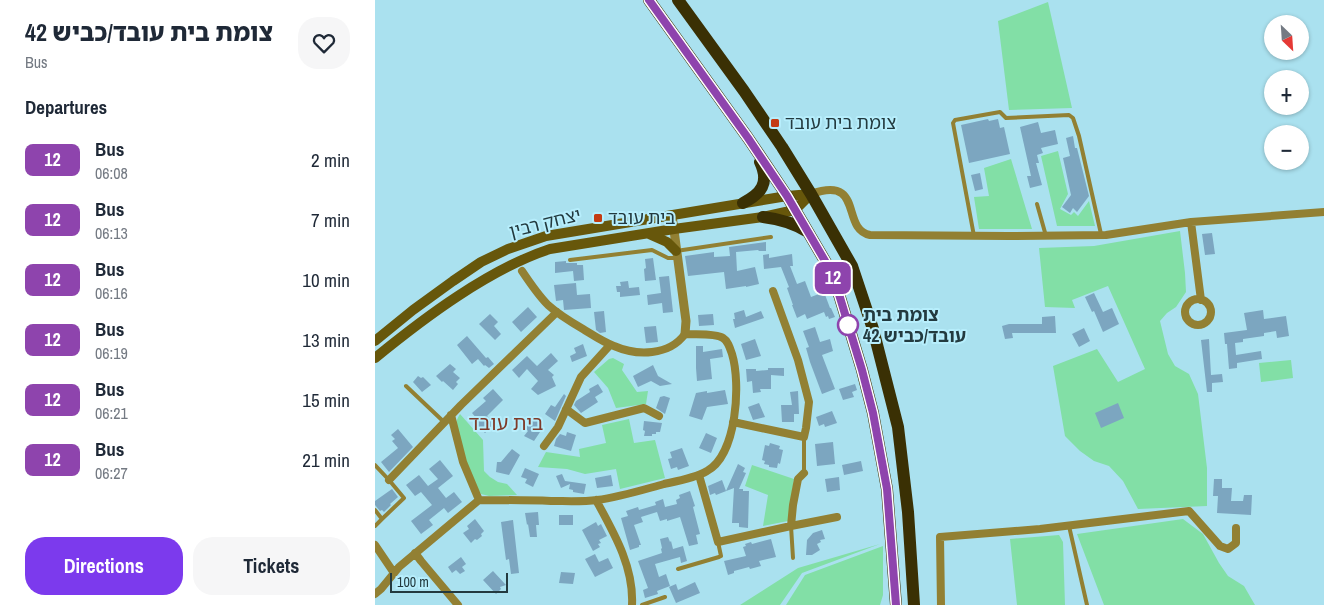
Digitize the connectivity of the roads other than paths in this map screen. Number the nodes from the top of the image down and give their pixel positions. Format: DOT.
graph roads {
  1 [pos="649,0"];
  2 [pos="678,0"];
  3 [pos="748,138"];
  4 [pos="811,194"];
  5 [pos="787,196"];
  6 [pos="743,204"];
  7 [pos="1037,204"];
  8 [pos="795,210"];
  9 [pos="1324,212"];
  10 [pos="672,215"];
  11 [pos="763,217"];
  12 [pos="1191,222"];
  13 [pos="674,229"];
  14 [pos="809,232"];
  15 [pos="645,233"];
  16 [pos="1101,235"];
  17 [pos="974,236"];
  18 [pos="1046,236"];
  19 [pos="771,237"];
  20 [pos="677,254"];
  21 [pos="570,260"];
  22 [pos="522,271"];
  23 [pos="773,292"];
  24 [pos="1201,300"];
  25 [pos="557,312"];
  26 [pos="685,334"];
  27 [pos="375,340"];
  28 [pos="610,345"];
  29 [pos="375,358"];
  30 [pos="406,386"];
  31 [pos="566,409"];
  32 [pos="451,415"];
  33 [pos="659,416"];
  34 [pos="444,422"];
  35 [pos="733,422"];
  36 [pos="804,437"];
  37 [pos="544,446"];
  38 [pos="375,465"];
  39 [pos="803,473"];
  40 [pos="699,475"];
  41 [pos="389,480"];
  42 [pos="479,500"];
  43 [pos="596,500"];
  44 [pos="375,510"];
  45 [pos="837,518"];
  46 [pos="382,519"];
  47 [pos="375,526"];
  48 [pos="791,526"];
  49 [pos="1069,526"];
  50 [pos="1236,528"];
  51 [pos="718,542"];
  52 [pos="375,545"];
  53 [pos="415,553"];
  54 [pos="793,558"];
  55 [pos="678,569"];
  56 [pos="394,573"];
  57 [pos="375,594"];
  58 [pos="665,597"];
  59 [pos="458,605"];
  60 [pos="632,605"];
  61 [pos="642,605"];
  62 [pos="896,605"];
  63 [pos="914,605"];
  64 [pos="941,605"];
  65 [pos="1087,605"];
  1 -- 3 [label="highway"];
  2 -- 4 [label="highway"];
  3 -- 5 [label="highway"];
  3 -- 6 [label="highway"];
  4 -- 5 [label="main road, יצחק רבין"];
  4 -- 8 [label="main road"];
  4 -- 17 [label="street"];
  4 -- 63 [label="highway"];
  5 -- 6 [label="main road, יצחק רבין"];
  5 -- 8 [label="highway"];
  6 -- 10 [label="main road, יצחק רבין"];
  7 -- 18 [label="lane"];
  8 -- 11 [label="main road, יצחק רבין"];
  8 -- 14 [label="highway"];
  9 -- 12 [label="street"];
  10 -- 13 [label="street"];
  10 -- 27 [label="main road, יצחק רבין"];
  11 -- 13 [label="main road, יצחק רבין"];
  11 -- 14 [label="highway"];
  12 -- 16 [label="street"];
  12 -- 24 [label="street"];
  13 -- 15 [label="main road, יצחק רבין"];
  13 -- 20 [label="street"];
  14 -- 62 [label="highway"];
  15 -- 20 [label="main road"];
  15 -- 29 [label="main road, יצחק רבין"];
  16 -- 17 [label="lane"];
  16 -- 18 [label="street"];
  17 -- 18 [label="street"];
  19 -- 20 [label="lane"];
  20 -- 21 [label="lane"];
  20 -- 26 [label="street"];
  22 -- 25 [label="street"];
  23 -- 36 [label="street"];
  25 -- 28 [label="street"];
  25 -- 32 [label="street"];
  26 -- 28 [label="street"];
  26 -- 35 [label="street"];
  28 -- 31 [label="street"];
  30 -- 34 [label="lane"];
  31 -- 33 [label="street"];
  31 -- 37 [label="street"];
  32 -- 34 [label="street"];
  32 -- 42 [label="street"];
  34 -- 41 [label="street"];
  35 -- 36 [label="street"];
  35 -- 40 [label="street"];
  36 -- 39 [label="lane"];
  38 -- 41 [label="lane"];
  39 -- 48 [label="street"];
  40 -- 43 [label="street"];
  40 -- 51 [label="street"];
  41 -- 46 [label="lane"];
  42 -- 43 [label="street"];
  42 -- 53 [label="street"];
  43 -- 60 [label="street"];
  44 -- 46 [label="lane"];
  45 -- 48 [label="street"];
  46 -- 47 [label="lane"];
  48 -- 51 [label="street"];
  48 -- 54 [label="lane"];
  49 -- 50 [label="street"];
  49 -- 64 [label="street"];
  49 -- 65 [label="lane"];
  51 -- 55 [label="lane"];
  52 -- 56 [label="street"];
  53 -- 56 [label="street"];
  53 -- 59 [label="street"];
  56 -- 57 [label="street"];
  58 -- 61 [label="lane"];
}
